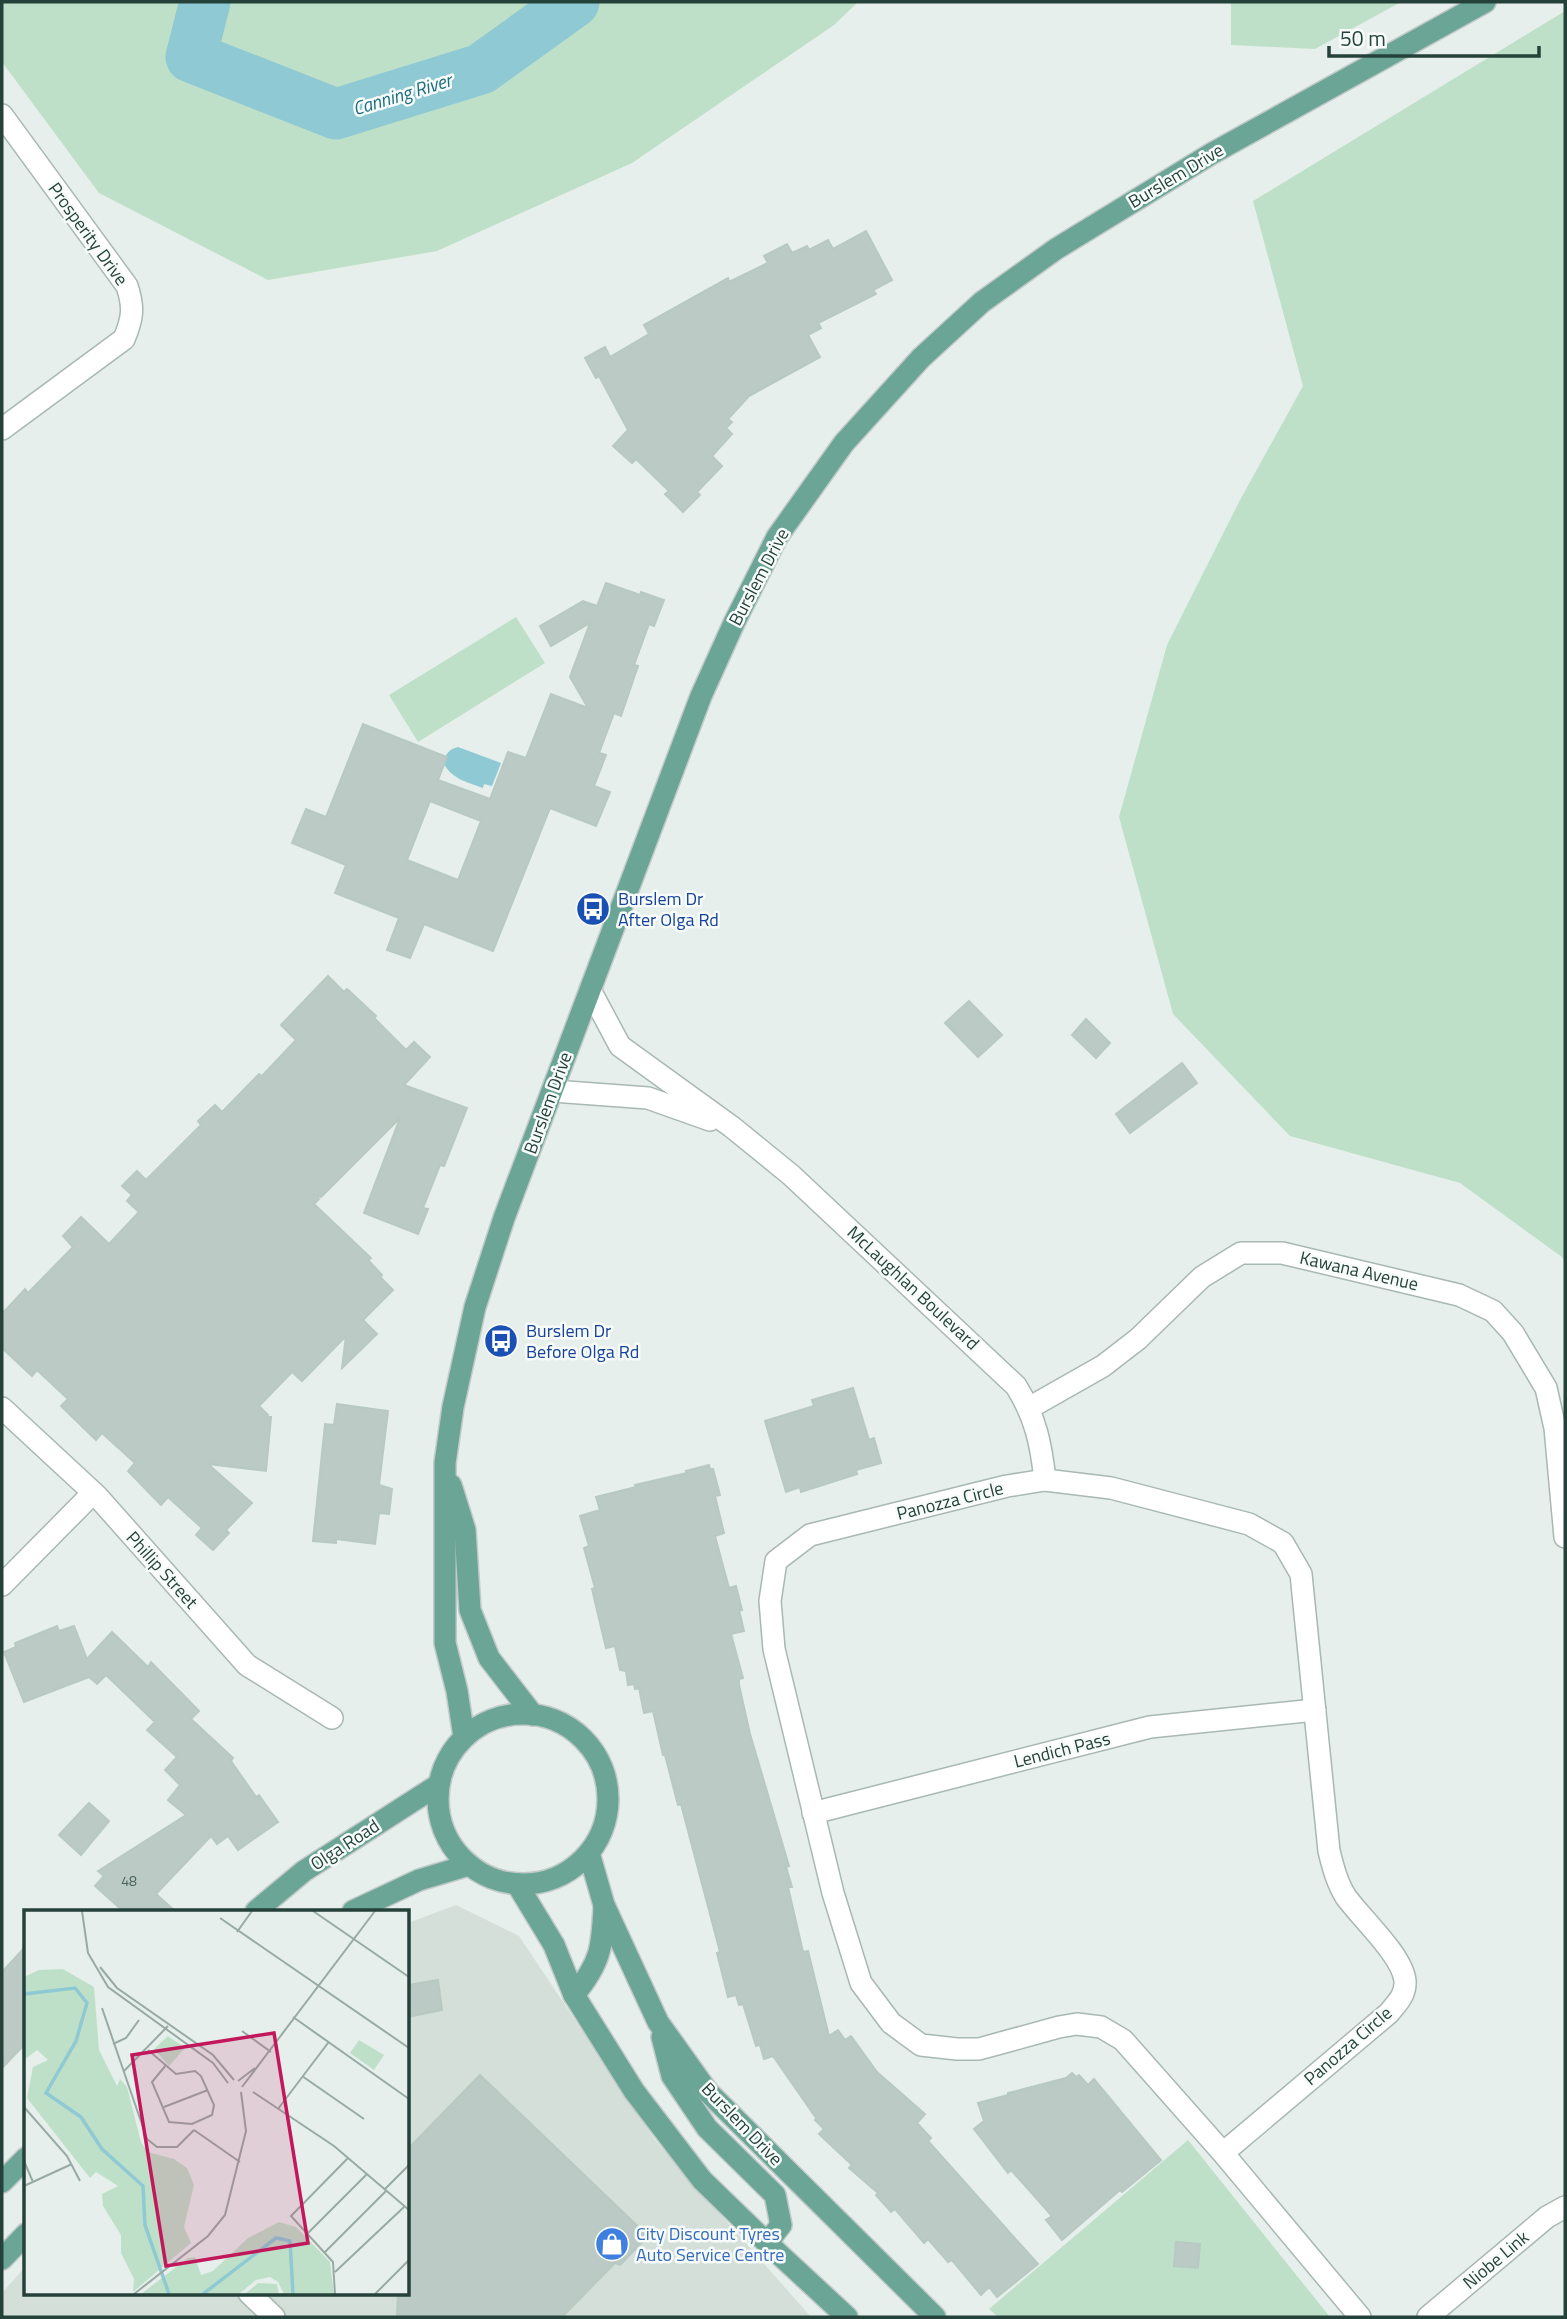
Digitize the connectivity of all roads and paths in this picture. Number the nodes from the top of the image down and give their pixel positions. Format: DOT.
graph roads {
  1 [pos="1478,5"];
  2 [pos="2,115"];
  3 [pos="2,429"];
  4 [pos="590,990"];
  5 [pos="553,1091"];
  6 [pos="732,1127"];
  7 [pos="2,1408"];
  8 [pos="1029,1408"];
  9 [pos="444,1463"];
  10 [pos="1045,1480"];
  11 [pos="93,1493"];
  12 [pos="1565,1537"];
  13 [pos="2,1586"];
  14 [pos="1315,1710"];
  15 [pos="533,1715"];
  16 [pos="332,1718"];
  17 [pos="464,1737"];
  18 [pos="438,1785"];
  19 [pos="813,1813"];
  20 [pos="589,1853"];
  21 [pos="469,1866"];
  22 [pos="517,1884"];
  23 [pos="604,1905"];
  24 [pos="257,1910"];
  25 [pos="355,1910"];
  26 [pos="575,1995"];
  27 [pos="657,2022"];
  28 [pos="1223,2153"];
  29 [pos="24,2160"];
  30 [pos="2,2182"];
  31 [pos="1565,2207"];
  32 [pos="24,2236"];
  33 [pos="766,2243"];
  34 [pos="2,2259"];
  35 [pos="250,2294"];
  36 [pos="274,2317"];
  37 [pos="847,2317"];
  38 [pos="935,2317"];
  39 [pos="1360,2317"];
  40 [pos="1428,2317"];
  1 -- 4 [label="main road, Burslem Drive"];
  2 -- 3 [label="street, Prosperity Drive"];
  4 -- 5 [label="main road, Burslem Drive"];
  4 -- 6 [label="street, McLaughlan Boulevard"];
  5 -- 6 [label="street, McLaughlan Boulevard"];
  5 -- 9 [label="main road, Burslem Drive"];
  6 -- 8 [label="street, McLaughlan Boulevard"];
  7 -- 11 [label="street, Phillip Street"];
  8 -- 10 [label="street, McLaughlan Boulevard"];
  8 -- 12 [label="street, Kawana Avenue"];
  9 -- 15 [label="main road, Burslem Drive"];
  9 -- 17 [label="main road, Burslem Drive"];
  10 -- 14 [label="street, Panozza Circle"];
  10 -- 19 [label="street, Panozza Circle"];
  11 -- 13 [label="street"];
  11 -- 16 [label="street, Phillip Street"];
  14 -- 19 [label="street, Lendich Pass"];
  14 -- 28 [label="street, Panozza Circle"];
  15 -- 17 [label="main road"];
  15 -- 20 [label="main road"];
  17 -- 18 [label="main road"];
  18 -- 21 [label="main road"];
  18 -- 24 [label="main road, Olga Road"];
  19 -- 28 [label="street, Panozza Circle"];
  20 -- 22 [label="main road"];
  20 -- 23 [label="main road, Burslem Drive"];
  21 -- 22 [label="main road"];
  21 -- 25 [label="main road"];
  22 -- 26 [label="main road"];
  23 -- 26 [label="main road"];
  23 -- 27 [label="main road, Burslem Drive"];
  26 -- 33 [label="main road"];
  27 -- 33 [label="main road"];
  27 -- 38 [label="main road, Burslem Drive"];
  28 -- 39 [label="street, Panozza Circle"];
  29 -- 30 [label="main road"];
  31 -- 40 [label="street, Niobe Link"];
  32 -- 34 [label="main road"];
  33 -- 37 [label="main road"];
  35 -- 36 [label="street"];
}
